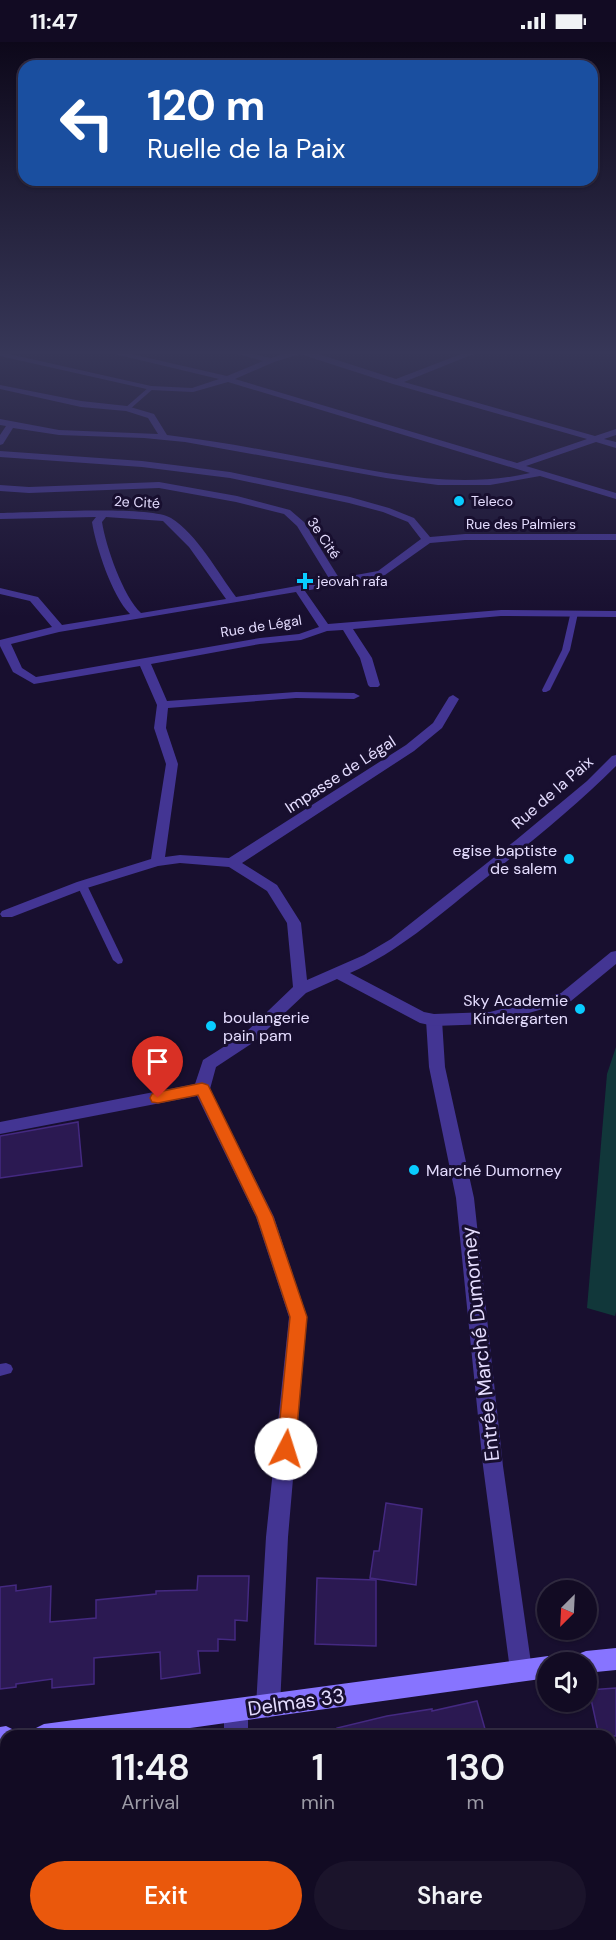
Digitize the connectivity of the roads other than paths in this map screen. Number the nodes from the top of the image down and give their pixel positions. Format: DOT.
graph roads {
  1 [pos="182,440"];
  2 [pos="430,440"];
  3 [pos="594,440"];
  4 [pos="598,440"];
  5 [pos="616,445"];
  6 [pos="0,454"];
  7 [pos="518,466"];
  8 [pos="542,473"];
  9 [pos="0,488"];
  10 [pos="616,496"];
  11 [pos="0,516"];
  12 [pos="102,516"];
  13 [pos="616,537"];
  14 [pos="427,540"];
  15 [pos="338,583"];
  16 [pos="298,588"];
  17 [pos="0,591"];
  18 [pos="233,601"];
  19 [pos="574,613"];
  20 [pos="616,614"];
  21 [pos="137,615"];
  22 [pos="346,626"];
  23 [pos="325,628"];
  24 [pos="56,630"];
  25 [pos="3,643"];
  26 [pos="144,661"];
  27 [pos="374,685"];
  28 [pos="546,690"];
  29 [pos="354,696"];
  30 [pos="453,699"];
  31 [pos="163,705"];
  32 [pos="616,759"];
  33 [pos="157,862"];
  34 [pos="232,863"];
  35 [pos="82,885"];
  36 [pos="7,914"];
  37 [pos="616,956"];
  38 [pos="118,960"];
  39 [pos="338,973"];
  40 [pos="301,989"];
  41 [pos="434,1020"];
  42 [pos="202,1089"];
  43 [pos="0,1128"];
  44 [pos="616,1659"];
  45 [pos="597,1661"];
  46 [pos="537,1668"];
  47 [pos="521,1670"];
  48 [pos="268,1706"];
  49 [pos="236,1711"];
  50 [pos="90,1730"];
  51 [pos="236,1730"];
  1 -- 8 [label="street"];
  2 -- 7 [label="street"];
  3 -- 7 [label="street"];
  4 -- 5 [label="street"];
  6 -- 14 [label="street, 3e Cité"];
  7 -- 8 [label="street"];
  8 -- 10 [label="street"];
  9 -- 15 [label="street, 3e Cité"];
  11 -- 12 [label="street, 2e Cité"];
  12 -- 18 [label="street, 2e Cité"];
  12 -- 21 [label="street"];
  13 -- 14 [label="street, Rue des Palmiers"];
  14 -- 15 [label="street, 3e Cité"];
  15 -- 16 [label="street, 3e Cité"];
  16 -- 18 [label="street, 3e Cité"];
  16 -- 23 [label="street"];
  17 -- 24 [label="street"];
  18 -- 21 [label="street, 3e Cité"];
  19 -- 20 [label="street, Rue de Légal"];
  19 -- 22 [label="street, Rue de Légal"];
  19 -- 28 [label="lane"];
  21 -- 24 [label="street, 3e Cité"];
  22 -- 23 [label="street, Rue de Légal"];
  22 -- 27 [label="street"];
  23 -- 26 [label="street, Rue de Légal"];
  24 -- 25 [label="street, 3e Cité"];
  25 -- 26 [label="street, Rue de Légal"];
  26 -- 31 [label="street"];
  29 -- 31 [label="street"];
  30 -- 34 [label="street, Impasse de Légal"];
  31 -- 33 [label="street"];
  32 -- 39 [label="street, Rue de la Paix"];
  33 -- 34 [label="street"];
  33 -- 35 [label="street"];
  34 -- 40 [label="street"];
  35 -- 36 [label="street"];
  35 -- 38 [label="lane"];
  37 -- 41 [label="street"];
  39 -- 40 [label="street, Rue de la Paix"];
  39 -- 41 [label="street"];
  40 -- 42 [label="street, Rue de la Paix"];
  41 -- 47 [label="street, Entrée Marché Dumorney"];
  42 -- 43 [label="street"];
  42 -- 48 [label="street"];
  44 -- 45 [label="main road"];
  46 -- 47 [label="main road, Delmas 33"];
  47 -- 48 [label="main road, Delmas 33"];
  48 -- 49 [label="main road, Delmas 33"];
  49 -- 50 [label="main road, Delmas 33"];
  49 -- 51 [label="street"];
}
